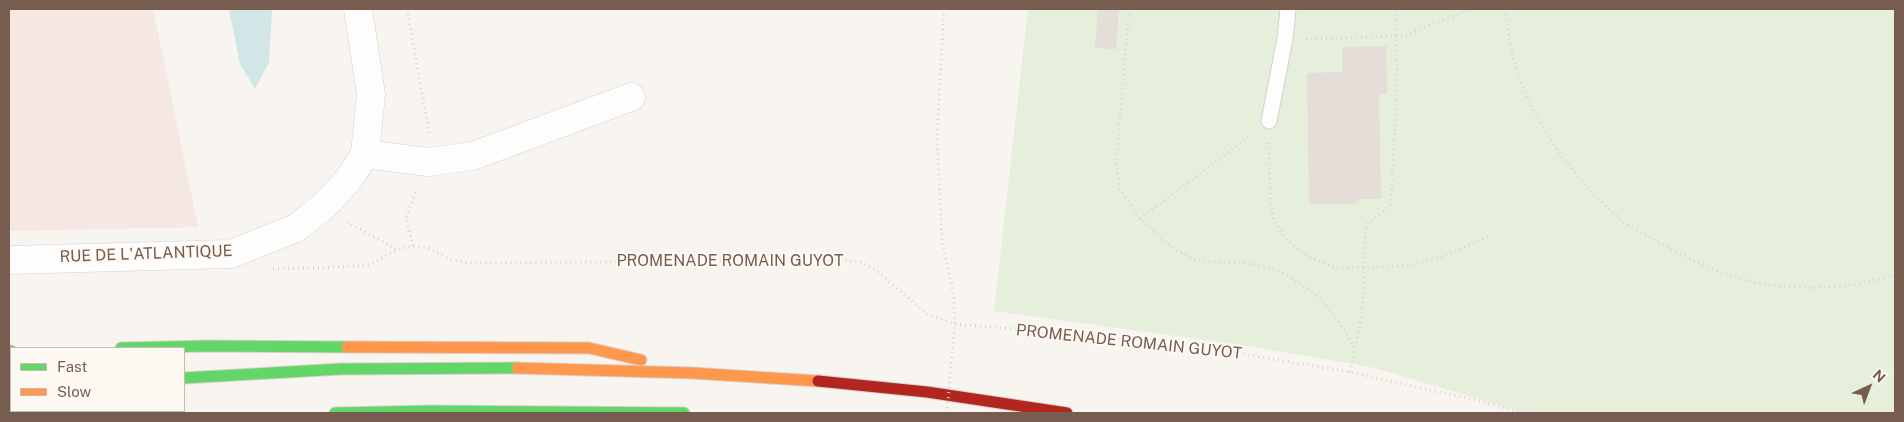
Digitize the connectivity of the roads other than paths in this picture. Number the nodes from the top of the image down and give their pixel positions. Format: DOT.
graph roads {
  1 [pos="358,9"];
  2 [pos="1288,9"];
  3 [pos="631,97"];
  4 [pos="1269,121"];
  5 [pos="365,154"];
  6 [pos="9,260"];
  7 [pos="164,347"];
  8 [pos="696,374"];
  9 [pos="185,378"];
  10 [pos="335,413"];
  11 [pos="684,413"];
  12 [pos="1067,413"];
  1 -- 5 [label="street"];
  2 -- 4 [label="lane"];
  3 -- 5 [label="street"];
  5 -- 6 [label="street, RUE DE L'ATLANTIQUE"];
  7 -- 8 [label="highway"];
  8 -- 9 [label="highway"];
  8 -- 12 [label="highway"];
  10 -- 11 [label="highway"];
}
